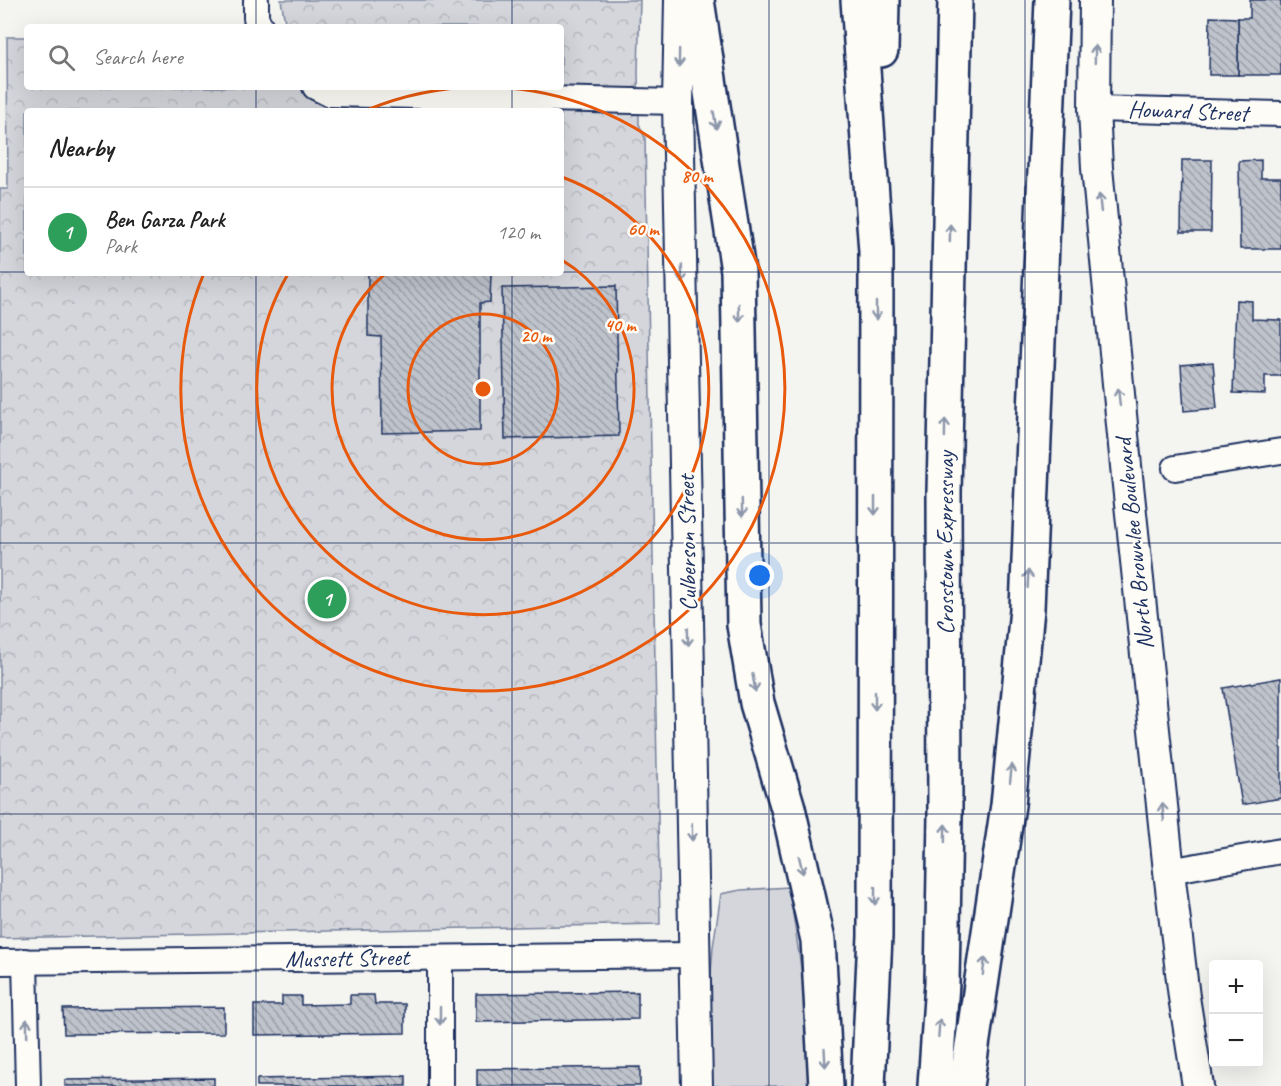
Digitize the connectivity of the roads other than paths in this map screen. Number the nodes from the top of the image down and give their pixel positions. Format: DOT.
graph roads {
  1 [pos="256,0"];
  2 [pos="680,0"];
  3 [pos="697,0"];
  4 [pos="858,0"];
  5 [pos="882,0"];
  6 [pos="955,0"];
  7 [pos="1036,0"];
  8 [pos="1052,0"];
  9 [pos="1095,0"];
  10 [pos="259,24"];
  11 [pos="321,90"];
  12 [pos="678,102"];
  13 [pos="1094,109"];
  14 [pos="1281,114"];
  15 [pos="876,252"];
  16 [pos="1281,451"];
  17 [pos="1033,454"];
  18 [pos="1175,468"];
  19 [pos="1281,851"];
  20 [pos="1169,871"];
  21 [pos="694,955"];
  22 [pos="440,958"];
  23 [pos="25,961"];
  24 [pos="0,962"];
  25 [pos="28,1086"];
  26 [pos="440,1086"];
  27 [pos="697,1086"];
  28 [pos="826,1086"];
  29 [pos="868,1086"];
  30 [pos="935,1086"];
  31 [pos="966,1086"];
  32 [pos="1198,1086"];
  1 -- 10 [label="street"];
  2 -- 12 [label="main road, Culberson Street, one-way"];
  3 -- 28 [label="highway, one-way"];
  4 -- 15 [label="highway"];
  5 -- 15 [label="highway"];
  30 -- 6 [label="highway, Crosstown Expressway, one-way"];
  7 -- 17 [label="highway"];
  8 -- 17 [label="highway"];
  13 -- 9 [label="main road, North Brownlee Boulevard, one-way"];
  11 -- 12 [label="street"];
  12 -- 21 [label="main road, Culberson Street, one-way"];
  13 -- 14 [label="street, Howard Street"];
  20 -- 13 [label="main road, North Brownlee Boulevard, one-way"];
  15 -- 29 [label="highway, one-way"];
  16 -- 18 [label="street"];
  31 -- 17 [label="highway, one-way"];
  19 -- 20 [label="street"];
  20 -- 32 [label="main road, North Brownlee Boulevard"];
  21 -- 22 [label="street, Mussett Street"];
  21 -- 27 [label="main road, Culberson Street"];
  22 -- 23 [label="street, Mussett Street"];
  22 -- 26 [label="street, one-way"];
  23 -- 24 [label="street, Mussett Street"];
  25 -- 23 [label="street, one-way"];
}
